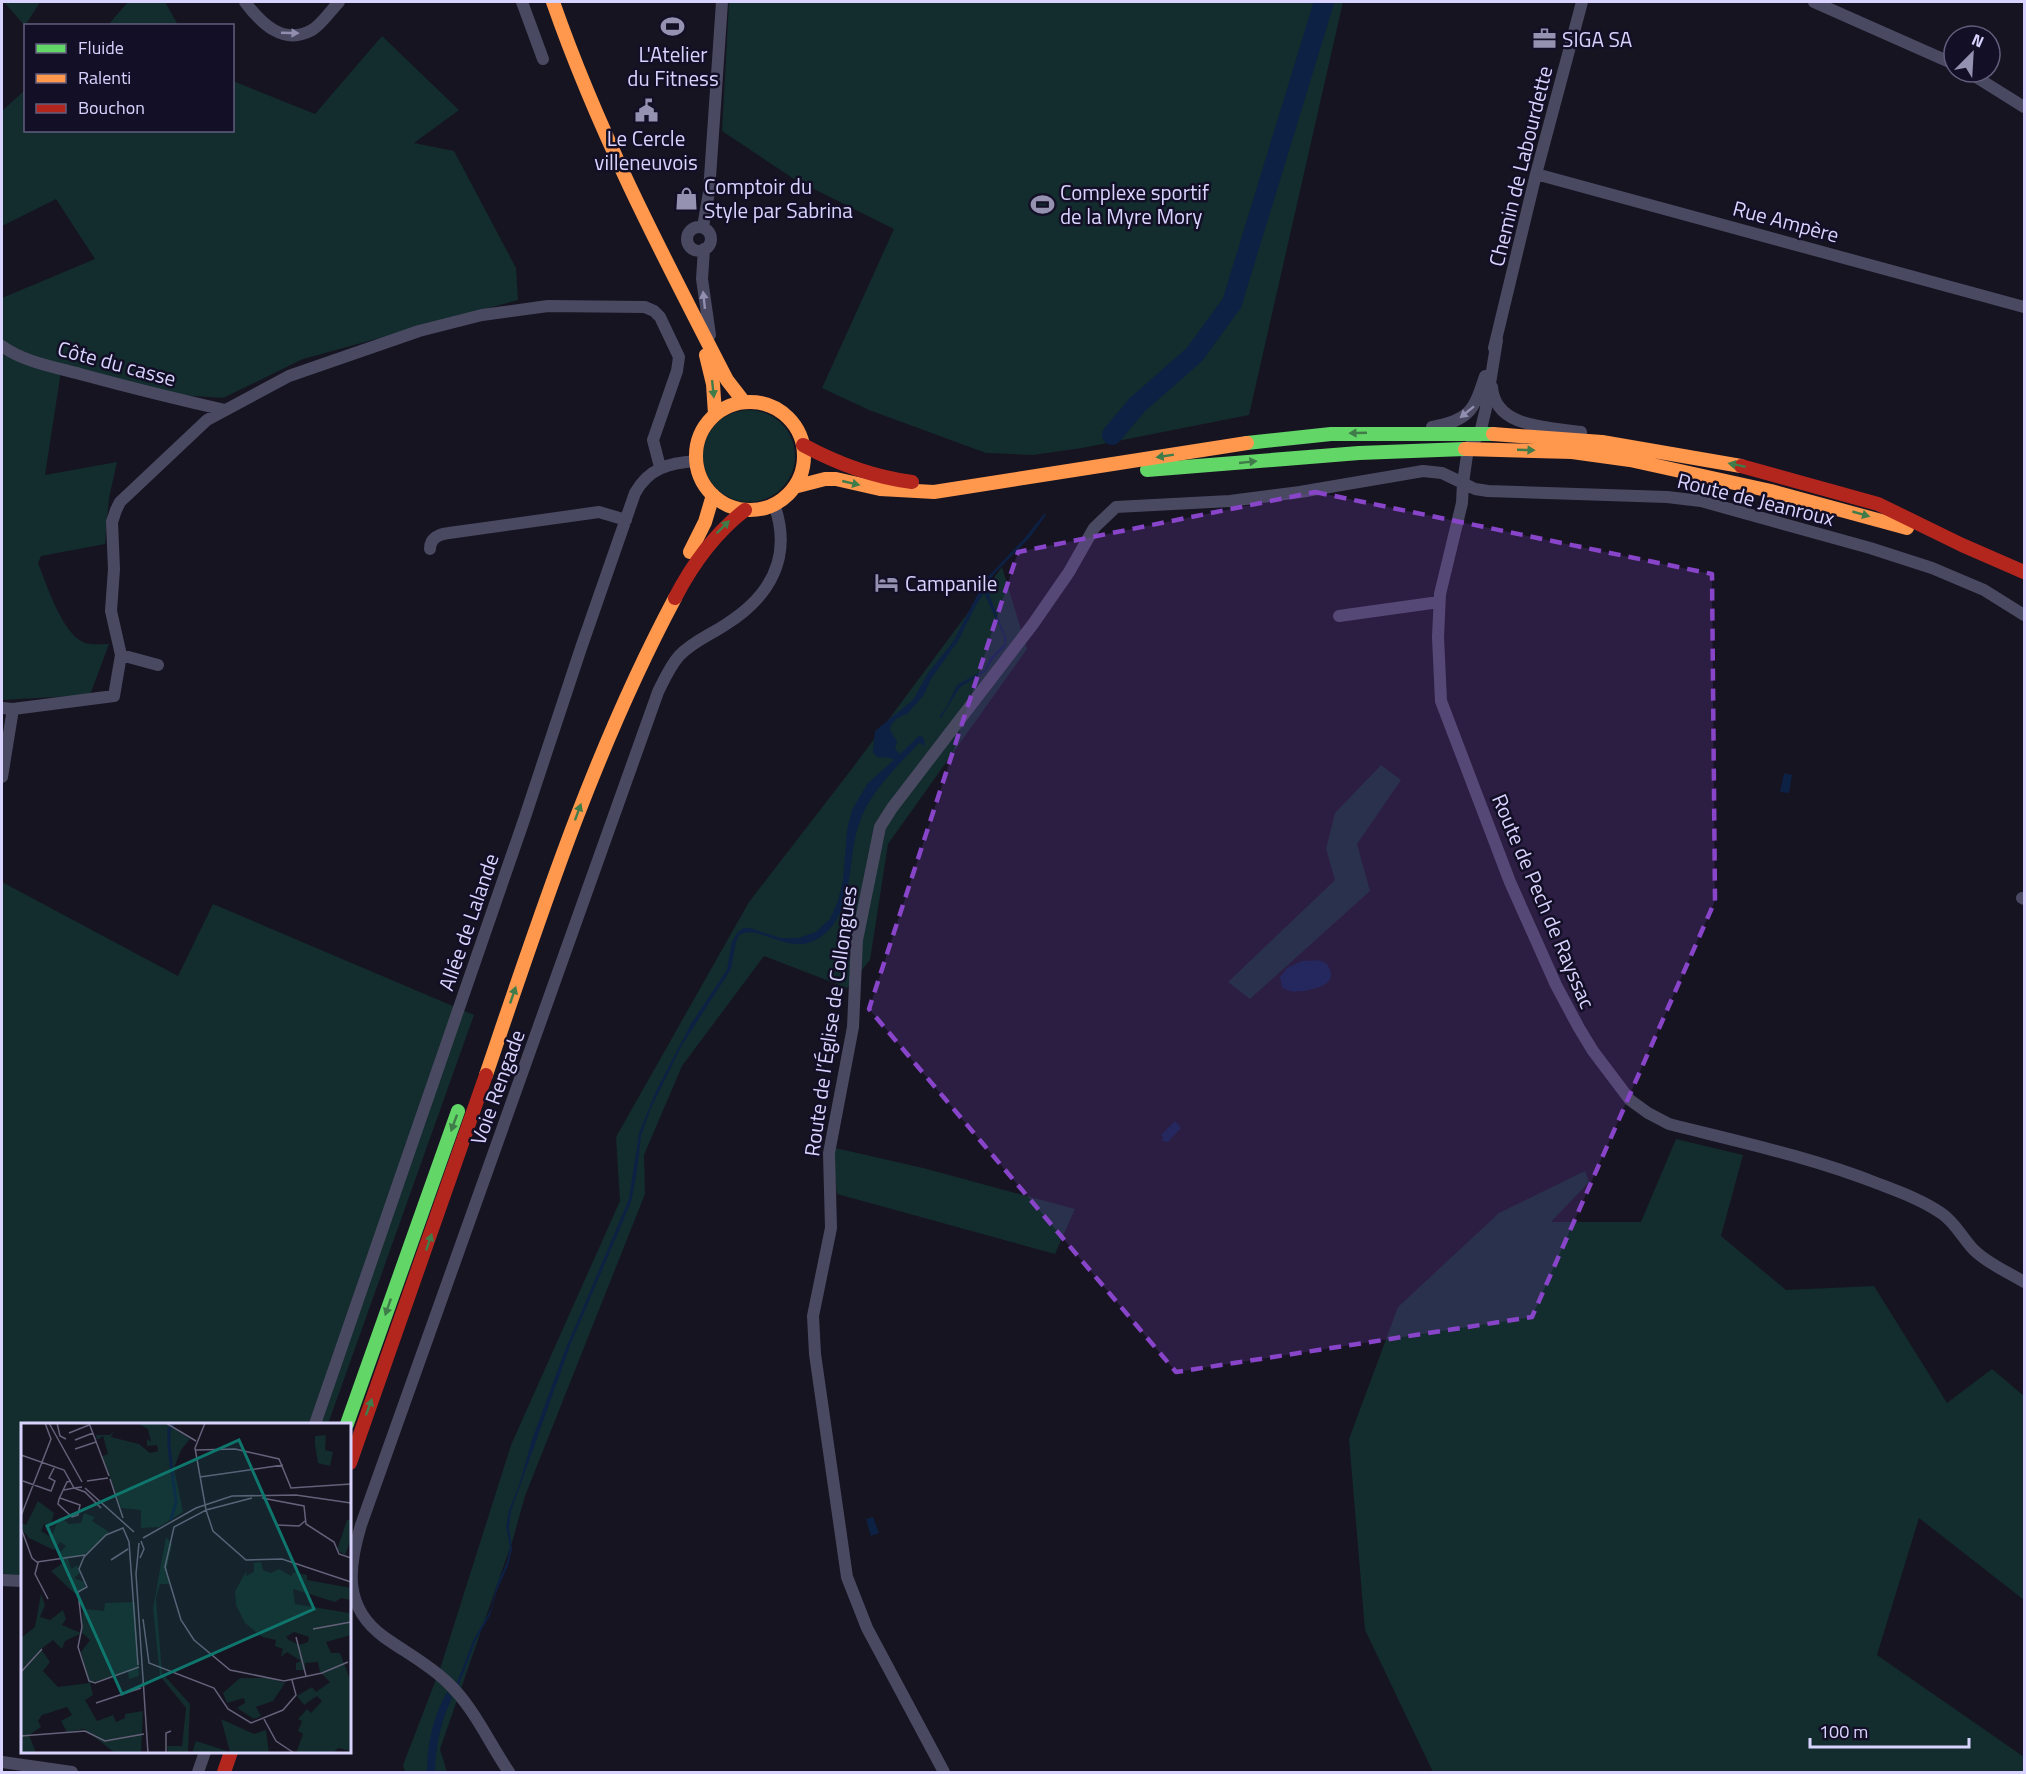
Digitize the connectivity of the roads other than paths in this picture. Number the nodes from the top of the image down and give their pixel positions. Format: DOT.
graph roads {
  1 [pos="245,2"];
  2 [pos="339,2"];
  3 [pos="522,2"];
  4 [pos="553,2"];
  5 [pos="722,2"];
  6 [pos="1582,2"];
  7 [pos="1814,2"];
  8 [pos="1942,58"];
  9 [pos="543,59"];
  10 [pos="1988,84"];
  11 [pos="2025,107"];
  12 [pos="1536,174"];
  13 [pos="703,227"];
  14 [pos="704,249"];
  15 [pos="2025,307"];
  16 [pos="699,324"];
  17 [pos="1497,340"];
  18 [pos="2,346"];
  19 [pos="712,351"];
  20 [pos="744,402"];
  21 [pos="225,410"];
  22 [pos="715,414"];
  23 [pos="1398,433"];
  24 [pos="1480,433"];
  25 [pos="803,445"];
  26 [pos="1468,448"];
  27 [pos="1695,457"];
  28 [pos="696,461"];
  29 [pos="660,467"];
  30 [pos="1043,476"];
  31 [pos="1463,483"];
  32 [pos="976,485"];
  33 [pos="794,487"];
  34 [pos="713,495"];
  35 [pos="774,504"];
  36 [pos="1116,507"];
  37 [pos="745,510"];
  38 [pos="626,520"];
  39 [pos="1962,545"];
  40 [pos="430,549"];
  41 [pos="2025,572"];
  42 [pos="1439,602"];
  43 [pos="2025,615"];
  44 [pos="1339,616"];
  45 [pos="122,655"];
  46 [pos="158,665"];
  47 [pos="619,681"];
  48 [pos="7,708"];
  49 [pos="2,777"];
  50 [pos="560,822"];
  51 [pos="477,1058"];
  52 [pos="461,1103"];
  53 [pos="2025,1282"];
  54 [pos="316,1423"];
  55 [pos="348,1423"];
  56 [pos="351,1459"];
  57 [pos="2,1580"];
  58 [pos="21,1581"];
  59 [pos="205,1753"];
  60 [pos="231,1753"];
  61 [pos="2,1762"];
  62 [pos="72,1773"];
  63 [pos="198,1773"];
  64 [pos="224,1773"];
  65 [pos="509,1773"];
  66 [pos="944,1773"];
  1 -- 2 [label="street, one-way"];
  3 -- 9 [label="street"];
  4 -- 16 [label="main road"];
  5 -- 13 [label="street"];
  6 -- 12 [label="street, Chemin de Labourdette"];
  7 -- 8 [label="street"];
  10 -- 11 [label="street"];
  12 -- 15 [label="street, Rue Ampère"];
  12 -- 17 [label="street, Chemin de Labourdette"];
  13 -- 14 [label="street"];
  13 -- 14 [label="street"];
  19 -- 14 [label="street, one-way"];
  16 -- 19 [label="main road"];
  16 -- 22 [label="main road, one-way"];
  17 -- 23 [label="street, one-way"];
  17 -- 24 [label="street"];
  17 -- 27 [label="street"];
  18 -- 21 [label="street, Côte du casse"];
  19 -- 20 [label="main road"];
  20 -- 22 [label="main road"];
  20 -- 25 [label="main road"];
  21 -- 29 [label="street"];
  21 -- 45 [label="street"];
  22 -- 28 [label="main road"];
  23 -- 24 [label="main road"];
  23 -- 30 [label="main road, one-way"];
  24 -- 26 [label="street"];
  24 -- 27 [label="main road"];
  25 -- 32 [label="main road"];
  25 -- 33 [label="main road"];
  30 -- 26 [label="main road, one-way"];
  26 -- 31 [label="street"];
  26 -- 39 [label="main road, one-way"];
  39 -- 27 [label="main road, one-way"];
  28 -- 29 [label="street"];
  28 -- 34 [label="main road"];
  29 -- 38 [label="street, Allée de Lalande"];
  30 -- 32 [label="main road"];
  31 -- 36 [label="street, Route de Jeanroux"];
  31 -- 42 [label="street, Route de Pech de Rayssac"];
  31 -- 43 [label="street, Route de Jeanroux"];
  33 -- 32 [label="main road, one-way"];
  33 -- 35 [label="main road"];
  34 -- 37 [label="main road"];
  34 -- 47 [label="main road"];
  35 -- 37 [label="main road"];
  35 -- 65 [label="street, Voie Rengade"];
  36 -- 66 [label="street, Route de l’Église de Collongues"];
  56 -- 37 [label="main road, one-way"];
  38 -- 40 [label="street"];
  38 -- 54 [label="street, Allée de Lalande"];
  39 -- 41 [label="main road"];
  42 -- 44 [label="street"];
  42 -- 53 [label="street, Route de Pech de Rayssac"];
  45 -- 46 [label="street"];
  45 -- 48 [label="street"];
  48 -- 49 [label="street"];
  50 -- 51 [label="main road"];
  52 -- 55 [label="main road, one-way"];
  57 -- 58 [label="street"];
  59 -- 63 [label="street"];
  60 -- 64 [label="main road"];
  61 -- 62 [label="street"];
}
